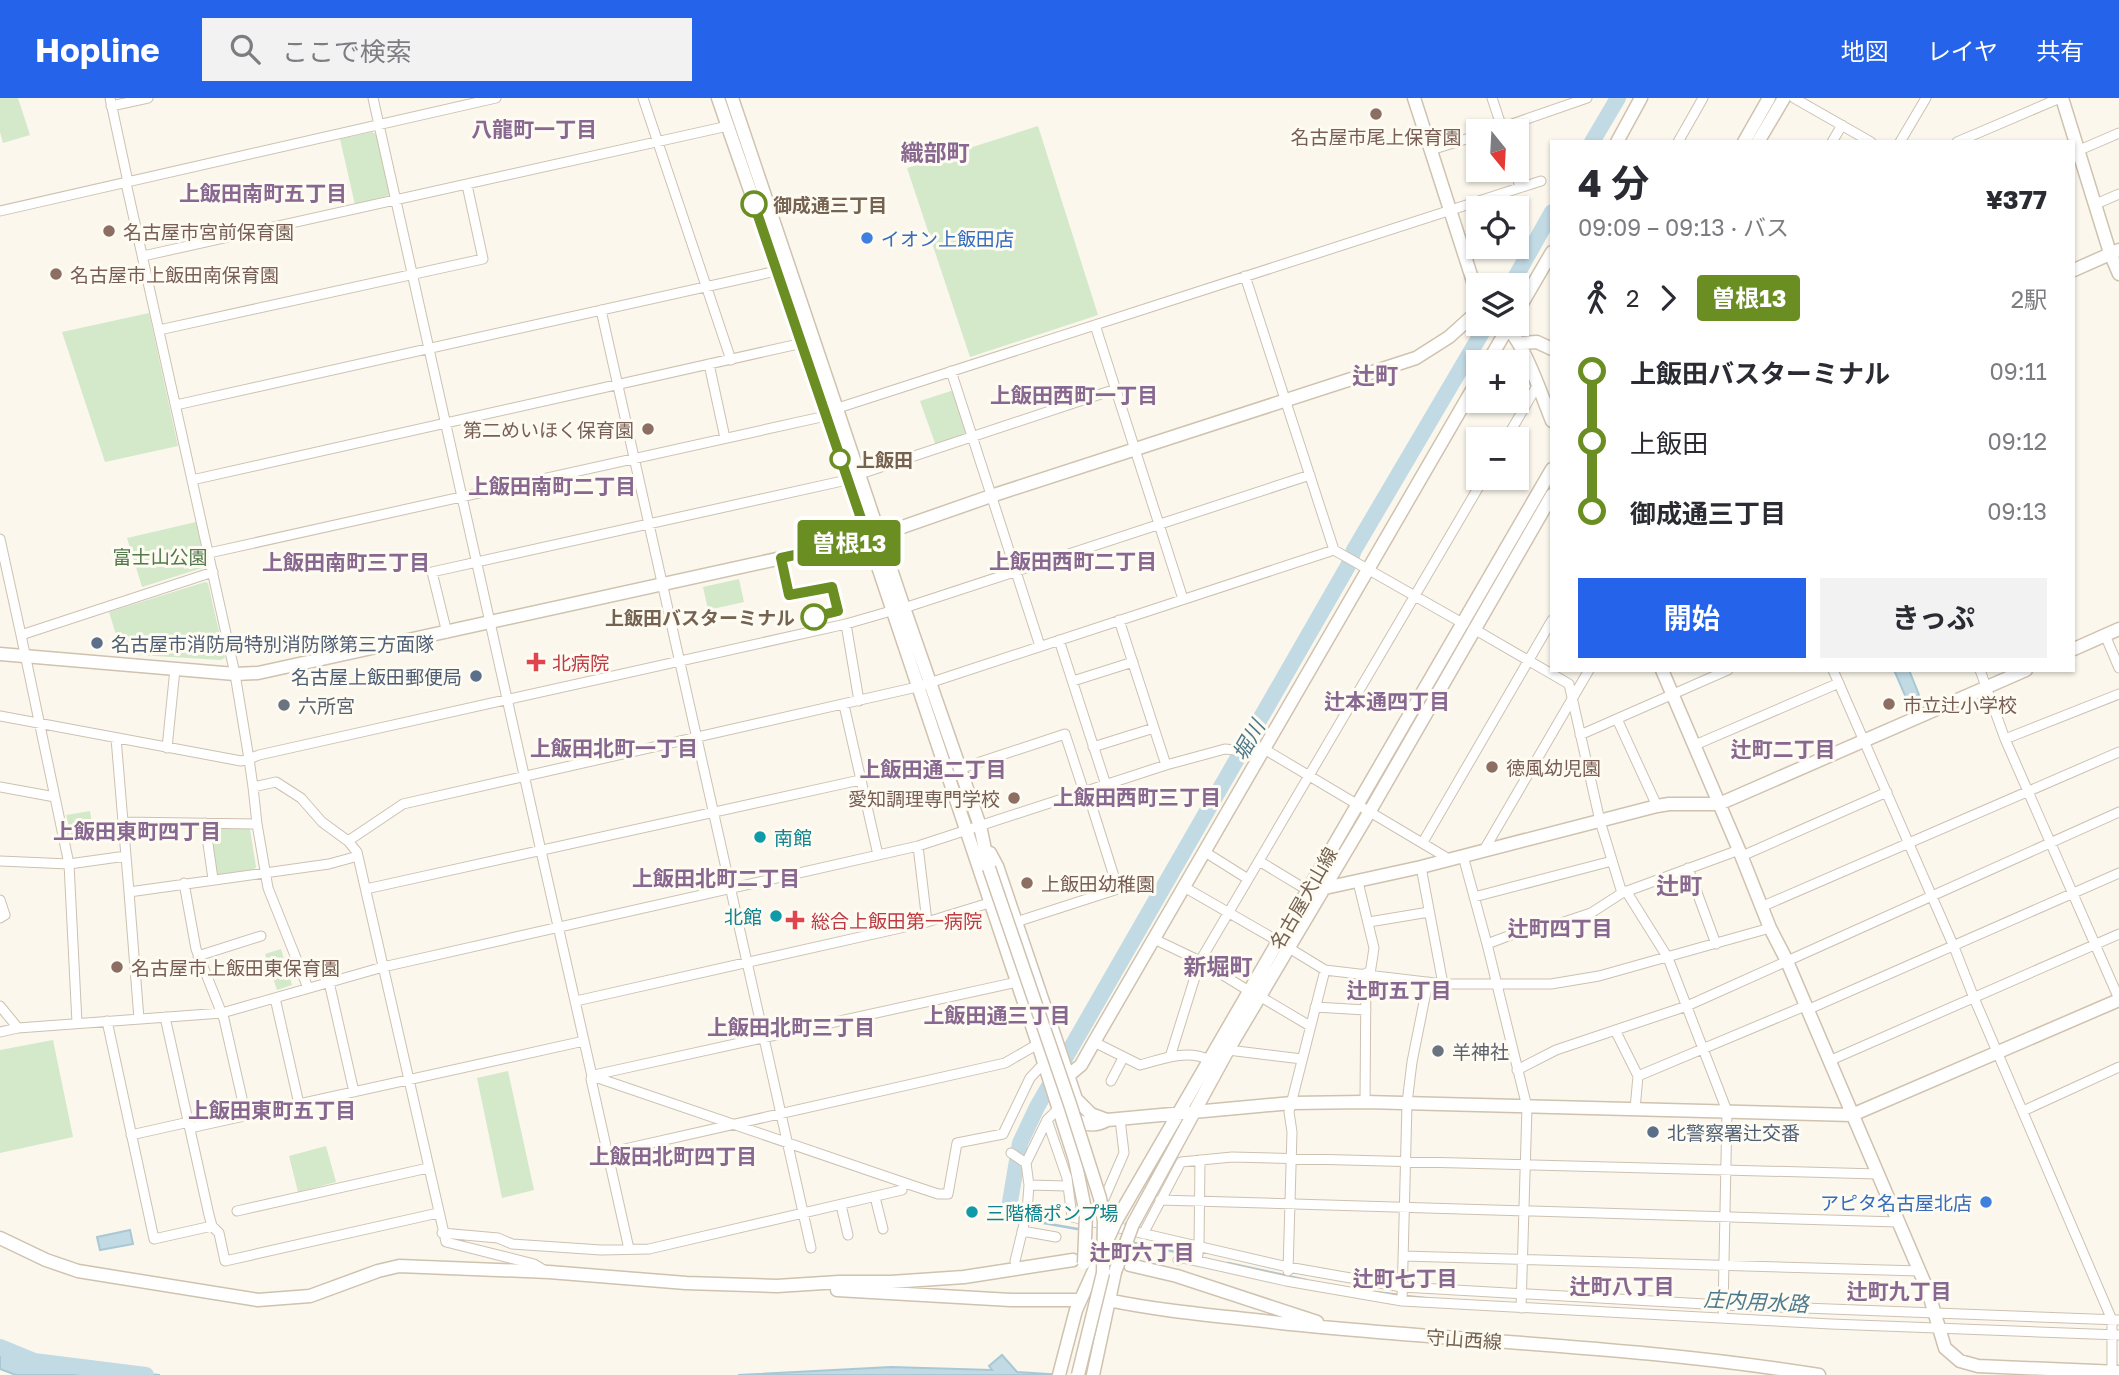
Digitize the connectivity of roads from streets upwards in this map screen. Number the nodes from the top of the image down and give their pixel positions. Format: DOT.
graph roads {
  1 [pos="148,98"];
  2 [pos="373,98"];
  3 [pos="496,98"];
  4 [pos="643,98"];
  5 [pos="718,98"];
  6 [pos="732,98"];
  7 [pos="1414,98"];
  8 [pos="1492,98"];
  9 [pos="1587,98"];
  10 [pos="1641,98"];
  11 [pos="1703,98"];
  12 [pos="1769,98"];
  13 [pos="1784,98"];
  14 [pos="1794,98"];
  15 [pos="1926,98"];
  16 [pos="2061,98"];
  17 [pos="479,100"];
  18 [pos="110,102"];
  19 [pos="1497,119"];
  20 [pos="1529,119"];
  21 [pos="379,125"];
  22 [pos="1842,125"];
  23 [pos="727,126"];
  24 [pos="2119,133"];
  25 [pos="1466,139"];
  26 [pos="1618,140"];
  27 [pos="1679,140"];
  28 [pos="1745,140"];
  29 [pos="1760,140"];
  30 [pos="1833,140"];
  31 [pos="1868,140"];
  32 [pos="1901,140"];
  33 [pos="1961,140"];
  34 [pos="2074,140"];
  35 [pos="658,142"];
  36 [pos="1431,150"];
  37 [pos="2077,151"];
  38 [pos="1541,181"];
  39 [pos="127,182"];
  40 [pos="1519,182"];
  41 [pos="467,185"];
  42 [pos="1520,187"];
  43 [pos="2119,194"];
  44 [pos="396,200"];
  45 [pos="2096,204"];
  46 [pos="1451,210"];
  47 [pos="0,211"];
  48 [pos="2115,252"];
  49 [pos="1550,255"];
  50 [pos="143,256"];
  51 [pos="784,269"];
  52 [pos="2075,270"];
  53 [pos="1471,273"];
  54 [pos="412,274"];
  55 [pos="2119,274"];
  56 [pos="1245,276"];
  57 [pos="707,286"];
  58 [pos="1529,291"];
  59 [pos="601,310"];
  60 [pos="1466,322"];
  61 [pos="1094,325"];
  62 [pos="159,330"];
  63 [pos="1514,336"];
  64 [pos="803,343"];
  65 [pos="1519,343"];
  66 [pos="1550,348"];
  67 [pos="429,349"];
  68 [pos="731,360"];
  69 [pos="709,364"];
  70 [pos="951,371"];
  71 [pos="618,385"];
  72 [pos="1537,386"];
  73 [pos="1116,389"];
  74 [pos="1466,399"];
  75 [pos="1287,401"];
  76 [pos="176,405"];
  77 [pos="838,408"];
  78 [pos="826,416"];
  79 [pos="1550,416"];
  80 [pos="446,423"];
  81 [pos="1513,427"];
  82 [pos="972,437"];
  83 [pos="725,438"];
  84 [pos="1135,449"];
  85 [pos="635,458"];
  86 [pos="1550,473"];
  87 [pos="860,474"];
  88 [pos="1310,475"];
  89 [pos="192,480"];
  90 [pos="847,480"];
  91 [pos="1477,490"];
  92 [pos="991,496"];
  93 [pos="462,497"];
  94 [pos="1550,498"];
  95 [pos="649,524"];
  96 [pos="1160,524"];
  97 [pos="874,537"];
  98 [pos="0,539"];
  99 [pos="209,553"];
  100 [pos="1340,553"];
  101 [pos="477,562"];
  102 [pos="1365,566"];
  103 [pos="1015,570"];
  104 [pos="213,572"];
  105 [pos="663,585"];
  106 [pos="1416,596"];
  107 [pos="1183,599"];
  108 [pos="897,609"];
  109 [pos="1119,620"];
  110 [pos="491,623"];
  111 [pos="846,624"];
  112 [pos="1550,624"];
  113 [pos="1469,626"];
  114 [pos="2119,629"];
  115 [pos="447,633"];
  116 [pos="21,635"];
  117 [pos="2105,635"];
  118 [pos="1059,640"];
  119 [pos="1040,646"];
  120 [pos="2075,649"];
  121 [pos="0,654"];
  122 [pos="26,656"];
  123 [pos="1529,661"];
  124 [pos="680,662"];
  125 [pos="1133,662"];
  126 [pos="2119,667"];
  127 [pos="175,669"];
  128 [pos="1587,672"];
  129 [pos="1663,672"];
  130 [pos="1724,672"];
  131 [pos="1834,672"];
  132 [pos="1981,672"];
  133 [pos="2022,672"];
  134 [pos="235,674"];
  135 [pos="1073,681"];
  136 [pos="931,682"];
  137 [pos="1839,683"];
  138 [pos="916,687"];
  139 [pos="1986,688"];
  140 [pos="2119,694"];
  141 [pos="1672,695"];
  142 [pos="1572,698"];
  143 [pos="508,700"];
  144 [pos="859,701"];
  145 [pos="844,705"];
  146 [pos="0,716"];
  147 [pos="1618,719"];
  148 [pos="41,725"];
  149 [pos="1154,729"];
  150 [pos="1580,734"];
  151 [pos="116,738"];
  152 [pos="697,738"];
  153 [pos="2005,739"];
  154 [pos="1864,741"];
  155 [pos="1695,745"];
  156 [pos="1093,747"];
  157 [pos="167,748"];
  158 [pos="1259,751"];
  159 [pos="2119,752"];
  160 [pos="249,759"];
  161 [pos="1166,765"];
  162 [pos="959,769"];
  163 [pos="1309,775"];
  164 [pos="525,776"];
  165 [pos="860,780"];
  166 [pos="1106,785"];
  167 [pos="0,787"];
  168 [pos="253,787"];
  169 [pos="2028,791"];
  170 [pos="1085,792"];
  171 [pos="1886,792"];
  172 [pos="55,797"];
  173 [pos="1356,803"];
  174 [pos="1719,804"];
  175 [pos="1657,806"];
  176 [pos="1370,811"];
  177 [pos="2119,812"];
  178 [pos="712,813"];
  179 [pos="1600,821"];
  180 [pos="123,822"];
  181 [pos="205,823"];
  182 [pos="257,824"];
  183 [pos="980,826"];
  184 [pos="967,831"];
  185 [pos="348,841"];
  186 [pos="2050,841"];
  187 [pos="1423,842"];
  188 [pos="1909,844"];
  189 [pos="918,846"];
  190 [pos="986,846"];
  191 [pos="1484,850"];
  192 [pos="541,851"];
  193 [pos="1205,852"];
  194 [pos="1741,853"];
  195 [pos="878,855"];
  196 [pos="126,856"];
  197 [pos="358,856"];
  198 [pos="1463,856"];
  199 [pos="1449,859"];
  200 [pos="0,861"];
  201 [pos="1259,861"];
  202 [pos="1612,861"];
  203 [pos="69,864"];
  204 [pos="1421,867"];
  205 [pos="1688,868"];
  206 [pos="265,873"];
  207 [pos="2119,873"];
  208 [pos="213,879"];
  209 [pos="1248,879"];
  210 [pos="1358,882"];
  211 [pos="184,883"];
  212 [pos="1184,887"];
  213 [pos="1325,888"];
  214 [pos="366,889"];
  215 [pos="729,889"];
  216 [pos="1307,890"];
  217 [pos="129,892"];
  218 [pos="1624,892"];
  219 [pos="2073,892"];
  220 [pos="1931,896"];
  221 [pos="1475,897"];
  222 [pos="0,900"];
  223 [pos="989,903"];
  224 [pos="1761,907"];
  225 [pos="1429,912"];
  226 [pos="1228,913"];
  227 [pos="0,918"];
  228 [pos="927,922"];
  229 [pos="1016,922"];
  230 [pos="1369,922"];
  231 [pos="560,926"];
  232 [pos="1770,928"];
  233 [pos="2119,934"];
  234 [pos="261,936"];
  235 [pos="1154,939"];
  236 [pos="1487,944"];
  237 [pos="1716,944"];
  238 [pos="2095,944"];
  239 [pos="1284,945"];
  240 [pos="1954,947"];
  241 [pos="198,956"];
  242 [pos="1668,958"];
  243 [pos="1786,959"];
  244 [pos="1200,961"];
  245 [pos="747,963"];
  246 [pos="383,967"];
  247 [pos="1325,970"];
  248 [pos="1368,974"];
  249 [pos="329,982"];
  250 [pos="1017,982"];
  251 [pos="1428,982"];
  252 [pos="1443,984"];
  253 [pos="1497,984"];
  254 [pos="308,988"];
  255 [pos="1255,994"];
  256 [pos="275,998"];
  257 [pos="1974,998"];
  258 [pos="2119,999"];
  259 [pos="576,1001"];
  260 [pos="0,1006"];
  261 [pos="1687,1006"];
  262 [pos="1315,1007"];
  263 [pos="1806,1008"];
  264 [pos="1366,1010"];
  265 [pos="222,1013"];
  266 [pos="165,1017"];
  267 [pos="139,1019"];
  268 [pos="107,1021"];
  269 [pos="77,1023"];
  270 [pos="1310,1026"];
  271 [pos="18,1028"];
  272 [pos="1615,1030"];
  273 [pos="0,1032"];
  274 [pos="764,1038"];
  275 [pos="584,1041"];
  276 [pos="1094,1042"];
  277 [pos="1038,1044"];
  278 [pos="1702,1049"];
  279 [pos="1228,1050"];
  280 [pos="1998,1052"];
  281 [pos="1170,1057"];
  282 [pos="1123,1058"];
  283 [pos="1302,1059"];
  284 [pos="1209,1060"];
  285 [pos="1829,1061"];
  286 [pos="1045,1066"];
  287 [pos="2119,1067"];
  288 [pos="1517,1070"];
  289 [pos="1067,1071"];
  290 [pos="592,1076"];
  291 [pos="1638,1076"];
  292 [pos="409,1081"];
  293 [pos="1111,1081"];
  294 [pos="354,1092"];
  295 [pos="1056,1102"];
  296 [pos="1365,1102"];
  297 [pos="1292,1103"];
  298 [pos="1408,1103"];
  299 [pos="299,1104"];
  300 [pos="1527,1107"];
  301 [pos="1635,1109"];
  302 [pos="1727,1111"];
  303 [pos="2023,1111"];
  304 [pos="1194,1112"];
  305 [pos="1178,1113"];
  306 [pos="780,1114"];
  307 [pos="1852,1115"];
  308 [pos="246,1116"];
  309 [pos="1047,1120"];
  310 [pos="1113,1120"];
  311 [pos="730,1124"];
  312 [pos="190,1125"];
  313 [pos="131,1135"];
  314 [pos="788,1144"];
  315 [pos="607,1153"];
  316 [pos="1010,1153"];
  317 [pos="1292,1159"];
  318 [pos="1200,1160"];
  319 [pos="1024,1161"];
  320 [pos="1406,1162"];
  321 [pos="1525,1165"];
  322 [pos="428,1168"];
  323 [pos="1727,1170"];
  324 [pos="1878,1174"];
  325 [pos="1029,1185"];
  326 [pos="1067,1186"];
  327 [pos="902,1191"];
  328 [pos="875,1197"];
  329 [pos="1160,1200"];
  330 [pos="1200,1201"];
  331 [pos="1290,1204"];
  332 [pos="841,1205"];
  333 [pos="1404,1207"];
  334 [pos="237,1211"];
  335 [pos="1523,1211"];
  336 [pos="438,1213"];
  337 [pos="803,1214"];
  338 [pos="1725,1217"];
  339 [pos="1090,1218"];
  340 [pos="1898,1222"];
  341 [pos="212,1226"];
  342 [pos="883,1229"];
  343 [pos="1022,1231"];
  344 [pos="442,1233"];
  345 [pos="1143,1234"];
  346 [pos="848,1235"];
  347 [pos="1056,1237"];
  348 [pos="0,1238"];
  349 [pos="811,1248"];
  350 [pos="629,1249"];
  351 [pos="1198,1253"];
  352 [pos="1403,1256"];
  353 [pos="1523,1258"];
  354 [pos="1178,1260"];
  355 [pos="1015,1261"];
  356 [pos="1084,1263"];
  357 [pos="1130,1265"];
  358 [pos="1724,1265"];
  359 [pos="1288,1268"];
  360 [pos="1920,1271"];
  361 [pos="549,1272"];
  362 [pos="1286,1281"];
  363 [pos="777,1286"];
  364 [pos="1402,1287"];
  365 [pos="1522,1293"];
  366 [pos="1402,1301"];
  367 [pos="1107,1305"];
  368 [pos="1723,1305"];
  369 [pos="1521,1308"];
  370 [pos="1076,1309"];
  371 [pos="1832,1309"];
  372 [pos="1935,1312"];
  373 [pos="1722,1318"];
  374 [pos="2116,1320"];
  375 [pos="1831,1324"];
  376 [pos="1939,1328"];
  377 [pos="1340,1329"];
  378 [pos="2116,1335"];
  379 [pos="2114,1373"];
  380 [pos="1059,1375"];
  381 [pos="1078,1375"];
  382 [pos="1093,1375"];
  383 [pos="1819,1375"];
  1 -- 18 [label="street"];
  2 -- 21 [label="street"];
  3 -- 17 [label="street"];
  4 -- 35 [label="street"];
  5 -- 23 [label="street"];
  6 -- 51 [label="street"];
  7 -- 36 [label="street"];
  8 -- 19 [label="street"];
  9 -- 20 [label="street"];
  10 -- 26 [label="street"];
  11 -- 27 [label="street"];
  12 -- 28 [label="street"];
  13 -- 29 [label="street"];
  14 -- 22 [label="street"];
  15 -- 32 [label="street"];
  16 -- 33 [label="street"];
  16 -- 34 [label="street"];
  17 -- 21 [label="street"];
  18 -- 39 [label="street"];
  21 -- 39 [label="street"];
  21 -- 44 [label="street"];
  22 -- 30 [label="street"];
  22 -- 31 [label="street"];
  23 -- 35 [label="street"];
  23 -- 51 [label="street"];
  24 -- 37 [label="street"];
  25 -- 36 [label="street"];
  35 -- 41 [label="street"];
  35 -- 57 [label="street"];
  36 -- 46 [label="street"];
  37 -- 45 [label="street"];
  38 -- 42 [label="street"];
  39 -- 47 [label="street"];
  39 -- 50 [label="street"];
  40 -- 42 [label="street"];
  41 -- 44 [label="street"];
  41 -- 54 [label="street"];
  42 -- 46 [label="street"];
  43 -- 45 [label="street"];
  44 -- 50 [label="street"];
  44 -- 54 [label="street"];
  45 -- 48 [label="street"];
  46 -- 53 [label="street"];
  46 -- 56 [label="street"];
  48 -- 52 [label="street"];
  48 -- 55 [label="street"];
  49 -- 58 [label="street"];
  50 -- 62 [label="street"];
  51 -- 57 [label="street"];
  51 -- 64 [label="street"];
  51 -- 77 [label="street"];
  54 -- 62 [label="street"];
  54 -- 67 [label="street"];
  56 -- 61 [label="street"];
  56 -- 75 [label="street"];
  57 -- 59 [label="street"];
  57 -- 68 [label="street"];
  59 -- 67 [label="street"];
  59 -- 71 [label="street"];
  60 -- 75 [label="street"];
  61 -- 70 [label="street"];
  61 -- 73 [label="street"];
  62 -- 76 [label="street"];
  63 -- 65 [label="street"];
  64 -- 68 [label="street"];
  64 -- 78 [label="street"];
  65 -- 66 [label="street"];
  65 -- 72 [label="street"];
  67 -- 76 [label="street"];
  67 -- 80 [label="street"];
  68 -- 69 [label="street"];
  69 -- 71 [label="street"];
  69 -- 83 [label="street"];
  70 -- 77 [label="street"];
  70 -- 82 [label="street"];
  71 -- 80 [label="street"];
  71 -- 85 [label="street"];
  72 -- 79 [label="street"];
  72 -- 81 [label="street"];
  73 -- 82 [label="street"];
  73 -- 84 [label="street"];
  74 -- 102 [label="street"];
  75 -- 84 [label="street"];
  75 -- 88 [label="street"];
  76 -- 89 [label="street"];
  77 -- 87 [label="street"];
  78 -- 83 [label="street"];
  78 -- 90 [label="street"];
  80 -- 89 [label="street"];
  80 -- 93 [label="street"];
  82 -- 87 [label="street"];
  82 -- 92 [label="street"];
  83 -- 85 [label="street"];
  84 -- 92 [label="street"];
  84 -- 96 [label="street"];
  85 -- 93 [label="street"];
  85 -- 95 [label="street"];
  86 -- 113 [label="street, 名古屋犬山線"];
  87 -- 97 [label="street"];
  88 -- 96 [label="street"];
  88 -- 100 [label="street"];
  89 -- 99 [label="street"];
  90 -- 95 [label="street"];
  90 -- 97 [label="street"];
  91 -- 106 [label="street"];
  92 -- 97 [label="street"];
  92 -- 103 [label="street"];
  93 -- 99 [label="street"];
  93 -- 101 [label="street"];
  94 -- 113 [label="street, 名古屋犬山線"];
  95 -- 101 [label="street"];
  95 -- 105 [label="street"];
  96 -- 103 [label="street"];
  96 -- 107 [label="street"];
  97 -- 105 [label="street"];
  97 -- 108 [label="street"];
  98 -- 116 [label="street"];
  99 -- 104 [label="street"];
  100 -- 102 [label="street"];
  100 -- 107 [label="street"];
  101 -- 110 [label="street"];
  101 -- 115 [label="street"];
  102 -- 106 [label="street"];
  102 -- 158 [label="street"];
  103 -- 108 [label="street"];
  103 -- 119 [label="street"];
  104 -- 116 [label="street"];
  104 -- 134 [label="street"];
  105 -- 110 [label="street"];
  105 -- 124 [label="street"];
  106 -- 113 [label="street"];
  106 -- 163 [label="street"];
  107 -- 109 [label="street"];
  108 -- 111 [label="street"];
  108 -- 136 [label="street"];
  108 -- 138 [label="street"];
  109 -- 118 [label="street"];
  109 -- 125 [label="street"];
  110 -- 115 [label="street"];
  110 -- 143 [label="street"];
  111 -- 124 [label="street"];
  111 -- 144 [label="street"];
  112 -- 123 [label="street"];
  113 -- 123 [label="street"];
  113 -- 173 [label="street, 名古屋犬山線"];
  113 -- 176 [label="street, 名古屋犬山線"];
  114 -- 117 [label="street"];
  115 -- 134 [label="street"];
  116 -- 122 [label="street"];
  117 -- 120 [label="street"];
  117 -- 126 [label="street"];
  118 -- 119 [label="street"];
  118 -- 135 [label="street"];
  119 -- 136 [label="street"];
  121 -- 122 [label="street"];
  122 -- 127 [label="street"];
  122 -- 148 [label="street"];
  123 -- 142 [label="street"];
  123 -- 187 [label="street"];
  124 -- 143 [label="street"];
  124 -- 152 [label="street"];
  125 -- 135 [label="street"];
  125 -- 149 [label="street"];
  127 -- 134 [label="street"];
  127 -- 157 [label="street"];
  128 -- 142 [label="street"];
  129 -- 141 [label="street"];
  130 -- 141 [label="street"];
  131 -- 137 [label="street"];
  132 -- 139 [label="street"];
  133 -- 139 [label="street"];
  134 -- 160 [label="street"];
  135 -- 156 [label="street"];
  136 -- 138 [label="street"];
  136 -- 162 [label="street"];
  137 -- 154 [label="street"];
  137 -- 155 [label="street"];
  138 -- 144 [label="street"];
  138 -- 184 [label="street"];
  139 -- 153 [label="street"];
  139 -- 154 [label="street"];
  140 -- 153 [label="street"];
  141 -- 147 [label="street"];
  141 -- 155 [label="street"];
  142 -- 150 [label="street"];
  142 -- 191 [label="street"];
  143 -- 160 [label="street"];
  143 -- 164 [label="street"];
  144 -- 145 [label="street"];
  145 -- 152 [label="street"];
  145 -- 165 [label="street"];
  146 -- 148 [label="street"];
  147 -- 150 [label="street"];
  147 -- 175 [label="street"];
  148 -- 151 [label="street"];
  148 -- 172 [label="street"];
  149 -- 156 [label="street"];
  149 -- 161 [label="street"];
  150 -- 179 [label="street"];
  151 -- 157 [label="street"];
  151 -- 180 [label="street"];
  152 -- 164 [label="street"];
  152 -- 178 [label="street"];
  153 -- 169 [label="street"];
  154 -- 171 [label="street"];
  154 -- 174 [label="street"];
  155 -- 174 [label="street"];
  156 -- 166 [label="street"];
  157 -- 160 [label="street"];
  158 -- 161 [label="street"];
  158 -- 163 [label="street"];
  158 -- 193 [label="street"];
  159 -- 169 [label="street"];
  160 -- 168 [label="street"];
  161 -- 166 [label="street"];
  162 -- 170 [label="street"];
  162 -- 183 [label="street"];
  163 -- 173 [label="street"];
  163 -- 201 [label="street"];
  164 -- 185 [label="street"];
  164 -- 192 [label="street"];
  165 -- 178 [label="street"];
  165 -- 195 [label="street"];
  166 -- 170 [label="street"];
  167 -- 172 [label="street"];
  168 -- 182 [label="street"];
  168 -- 185 [label="street"];
  169 -- 186 [label="street"];
  169 -- 188 [label="street"];
  170 -- 183 [label="street"];
  170 -- 229 [label="street"];
  171 -- 188 [label="street"];
  171 -- 194 [label="street"];
  172 -- 203 [label="street"];
  173 -- 176 [label="street"];
  173 -- 216 [label="street, 名古屋犬山線"];
  174 -- 175 [label="street"];
  174 -- 194 [label="street"];
  175 -- 179 [label="street"];
  176 -- 187 [label="street"];
  176 -- 213 [label="street, 名古屋犬山線"];
  177 -- 186 [label="street"];
  178 -- 192 [label="street"];
  178 -- 215 [label="street"];
  179 -- 191 [label="street"];
  179 -- 202 [label="street"];
  180 -- 181 [label="street"];
  180 -- 196 [label="street"];
  181 -- 182 [label="street"];
  181 -- 208 [label="street"];
  182 -- 206 [label="street"];
  183 -- 184 [label="street"];
  183 -- 190 [label="street"];
  184 -- 189 [label="street"];
  184 -- 223 [label="street"];
  185 -- 197 [label="street"];
  186 -- 219 [label="street"];
  186 -- 220 [label="street"];
  187 -- 199 [label="street"];
  188 -- 220 [label="street"];
  188 -- 224 [label="street"];
  189 -- 195 [label="street"];
  189 -- 228 [label="street"];
  190 -- 229 [label="street"];
  190 -- 381 [label="street, bridge"];
  191 -- 198 [label="street"];
  192 -- 214 [label="street"];
  192 -- 231 [label="street"];
  193 -- 209 [label="street"];
  193 -- 212 [label="street"];
  194 -- 205 [label="street"];
  194 -- 224 [label="street"];
  195 -- 215 [label="street"];
  196 -- 203 [label="street"];
  196 -- 217 [label="street"];
  197 -- 206 [label="street"];
  197 -- 214 [label="street"];
  198 -- 199 [label="street"];
  198 -- 221 [label="street"];
  199 -- 204 [label="street"];
  200 -- 203 [label="street"];
  201 -- 209 [label="street"];
  201 -- 216 [label="street"];
  202 -- 218 [label="street"];
  202 -- 221 [label="street"];
  203 -- 269 [label="street"];
  204 -- 210 [label="street"];
  204 -- 225 [label="street"];
  205 -- 218 [label="street"];
  205 -- 237 [label="street"];
  206 -- 208 [label="street"];
  206 -- 254 [label="street"];
  207 -- 219 [label="street"];
  208 -- 211 [label="street"];
  209 -- 226 [label="street"];
  210 -- 213 [label="street"];
  210 -- 230 [label="street"];
  211 -- 217 [label="street"];
  211 -- 241 [label="street"];
  212 -- 226 [label="street"];
  212 -- 235 [label="street"];
  213 -- 239 [label="street, 名古屋犬山線"];
  214 -- 246 [label="street"];
  215 -- 231 [label="street"];
  215 -- 245 [label="street"];
  216 -- 239 [label="street, 名古屋犬山線"];
  217 -- 267 [label="street"];
  218 -- 236 [label="street"];
  218 -- 242 [label="street"];
  219 -- 238 [label="street"];
  219 -- 240 [label="street"];
  220 -- 240 [label="street"];
  220 -- 243 [label="street"];
  221 -- 236 [label="street"];
  222 -- 227 [label="street"];
  223 -- 228 [label="street"];
  223 -- 250 [label="street"];
  224 -- 232 [label="street"];
  225 -- 230 [label="street"];
  225 -- 252 [label="street"];
  226 -- 239 [label="street"];
  226 -- 244 [label="street"];
  228 -- 245 [label="street"];
  229 -- 289 [label="street"];
  230 -- 248 [label="street"];
  231 -- 246 [label="street"];
  231 -- 259 [label="street"];
  232 -- 237 [label="street"];
  232 -- 243 [label="street"];
  233 -- 238 [label="street"];
  234 -- 241 [label="street"];
  235 -- 244 [label="street"];
  235 -- 276 [label="street"];
  236 -- 253 [label="street"];
  237 -- 242 [label="street"];
  238 -- 257 [label="street"];
  238 -- 258 [label="street"];
  239 -- 247 [label="street"];
  239 -- 255 [label="street, 名古屋犬山線"];
  240 -- 257 [label="street"];
  240 -- 263 [label="street"];
  241 -- 265 [label="street"];
  242 -- 253 [label="street"];
  242 -- 261 [label="street"];
  243 -- 261 [label="street"];
  243 -- 263 [label="street"];
  244 -- 255 [label="street"];
  244 -- 281 [label="street"];
  245 -- 259 [label="street"];
  245 -- 274 [label="street"];
  246 -- 249 [label="street"];
  246 -- 292 [label="street"];
  247 -- 248 [label="street"];
  247 -- 262 [label="street"];
  248 -- 251 [label="street"];
  248 -- 264 [label="street"];
  249 -- 254 [label="street"];
  249 -- 294 [label="street"];
  250 -- 274 [label="street"];
  250 -- 277 [label="street"];
  251 -- 252 [label="street"];
  251 -- 298 [label="street"];
  252 -- 253 [label="street"];
  253 -- 288 [label="street"];
  254 -- 256 [label="street"];
  255 -- 270 [label="street"];
  255 -- 279 [label="street, 名古屋犬山線"];
  255 -- 284 [label="street, 名古屋犬山線"];
  256 -- 265 [label="street"];
  256 -- 299 [label="street"];
  257 -- 280 [label="street"];
  257 -- 285 [label="street"];
  258 -- 280 [label="street"];
  259 -- 275 [label="street"];
  260 -- 271 [label="street"];
  261 -- 272 [label="street"];
  261 -- 278 [label="street"];
  262 -- 264 [label="street"];
  262 -- 270 [label="street"];
  263 -- 278 [label="street"];
  263 -- 285 [label="street"];
  264 -- 296 [label="street"];
  265 -- 266 [label="street"];
  265 -- 308 [label="street"];
  266 -- 267 [label="street"];
  266 -- 312 [label="street"];
  267 -- 268 [label="street"];
  268 -- 269 [label="street"];
  268 -- 313 [label="street"];
  269 -- 271 [label="street"];
  270 -- 283 [label="street"];
  271 -- 273 [label="street"];
  272 -- 288 [label="street"];
  272 -- 291 [label="street"];
  274 -- 290 [label="street"];
  274 -- 306 [label="street"];
  275 -- 290 [label="street"];
  275 -- 292 [label="street"];
  276 -- 282 [label="street"];
  276 -- 289 [label="street"];
  277 -- 286 [label="street"];
  277 -- 306 [label="street"];
  278 -- 291 [label="street"];
  278 -- 302 [label="street"];
  279 -- 283 [label="street"];
  279 -- 304 [label="street, 名古屋犬山線"];
  280 -- 303 [label="street"];
  280 -- 307 [label="street"];
  281 -- 282 [label="street"];
  281 -- 284 [label="street"];
  282 -- 293 [label="street"];
  283 -- 297 [label="street"];
  284 -- 305 [label="street, 名古屋犬山線"];
  285 -- 307 [label="street"];
  286 -- 295 [label="street"];
  286 -- 314 [label="street"];
  287 -- 303 [label="street"];
  288 -- 300 [label="street"];
  289 -- 310 [label="street"];
  290 -- 311 [label="street"];
  290 -- 315 [label="street"];
  291 -- 301 [label="street"];
  292 -- 294 [label="street"];
  292 -- 322 [label="street"];
  294 -- 299 [label="street"];
  295 -- 309 [label="street"];
  295 -- 310 [label="street"];
  295 -- 339 [label="street"];
  296 -- 297 [label="street"];
  296 -- 298 [label="street"];
  297 -- 304 [label="street"];
  297 -- 317 [label="street"];
  298 -- 300 [label="street"];
  298 -- 320 [label="street"];
  299 -- 308 [label="street"];
  300 -- 301 [label="street"];
  300 -- 321 [label="street"];
  301 -- 302 [label="street"];
  302 -- 307 [label="street"];
  302 -- 323 [label="street"];
  303 -- 374 [label="street"];
  304 -- 305 [label="street"];
  304 -- 367 [label="street, 名古屋犬山線, bridge"];
  305 -- 310 [label="street"];
  305 -- 356 [label="street, 名古屋犬山線, bridge"];
  306 -- 311 [label="street"];
  306 -- 314 [label="street"];
  307 -- 324 [label="street"];
  308 -- 312 [label="street"];
  309 -- 319 [label="street"];
  309 -- 326 [label="street"];
  310 -- 339 [label="street"];
  311 -- 314 [label="street"];
  311 -- 315 [label="street"];
  312 -- 313 [label="street"];
  312 -- 341 [label="street"];
  313 -- 341 [label="street"];
  314 -- 337 [label="street"];
  315 -- 350 [label="street"];
  316 -- 319 [label="street"];
  317 -- 318 [label="street"];
  317 -- 320 [label="street"];
  317 -- 331 [label="street"];
  318 -- 329 [label="street"];
  318 -- 330 [label="street"];
  319 -- 325 [label="street"];
  320 -- 321 [label="street"];
  320 -- 333 [label="street"];
  321 -- 323 [label="street"];
  321 -- 335 [label="street"];
  322 -- 334 [label="street"];
  322 -- 336 [label="street"];
  323 -- 324 [label="street"];
  323 -- 338 [label="street"];
  324 -- 340 [label="street"];
  325 -- 326 [label="street"];
  325 -- 343 [label="street"];
  326 -- 339 [label="street"];
  327 -- 328 [label="street"];
  328 -- 332 [label="street"];
  328 -- 342 [label="street"];
  329 -- 330 [label="street"];
  329 -- 345 [label="street"];
  330 -- 331 [label="street"];
  330 -- 351 [label="street"];
  331 -- 333 [label="street"];
  331 -- 359 [label="street"];
  332 -- 337 [label="street"];
  332 -- 346 [label="street"];
  333 -- 335 [label="street"];
  333 -- 352 [label="street"];
  335 -- 338 [label="street"];
  335 -- 353 [label="street"];
  336 -- 341 [label="street"];
  336 -- 344 [label="street"];
  337 -- 349 [label="street"];
  337 -- 350 [label="street"];
  338 -- 340 [label="street"];
  338 -- 358 [label="street"];
  339 -- 345 [label="street"];
  339 -- 356 [label="street, bridge"];
  340 -- 360 [label="street"];
  343 -- 347 [label="street"];
  343 -- 355 [label="street"];
  344 -- 350 [label="street"];
  344 -- 361 [label="street"];
  345 -- 351 [label="street"];
  348 -- 361 [label="street"];
  351 -- 354 [label="street"];
  351 -- 359 [label="street"];
  351 -- 362 [label="street"];
  352 -- 353 [label="street"];
  352 -- 364 [label="street"];
  353 -- 358 [label="street"];
  353 -- 365 [label="street"];
  356 -- 363 [label="street"];
  356 -- 370 [label="street, 名古屋犬山線"];
  357 -- 377 [label="street"];
  358 -- 360 [label="street"];
  358 -- 368 [label="street"];
  359 -- 362 [label="street"];
  359 -- 364 [label="street"];
  360 -- 372 [label="street"];
  361 -- 363 [label="street"];
  362 -- 366 [label="street"];
  363 -- 370 [label="street"];
  364 -- 365 [label="street"];
  364 -- 366 [label="street"];
  365 -- 368 [label="street"];
  365 -- 369 [label="street"];
  366 -- 369 [label="street"];
  367 -- 377 [label="street, 守山西線"];
  367 -- 382 [label="street, 名古屋犬山線"];
  368 -- 371 [label="street"];
  368 -- 373 [label="street"];
  369 -- 373 [label="street"];
  370 -- 380 [label="street, 名古屋犬山線"];
  371 -- 372 [label="street"];
  371 -- 375 [label="street"];
  372 -- 374 [label="street"];
  372 -- 376 [label="street"];
  373 -- 375 [label="street"];
  374 -- 378 [label="street"];
  375 -- 376 [label="street"];
  376 -- 378 [label="street"];
  376 -- 379 [label="street"];
  377 -- 383 [label="street, 守山西線"];
  378 -- 379 [label="street"];
}
